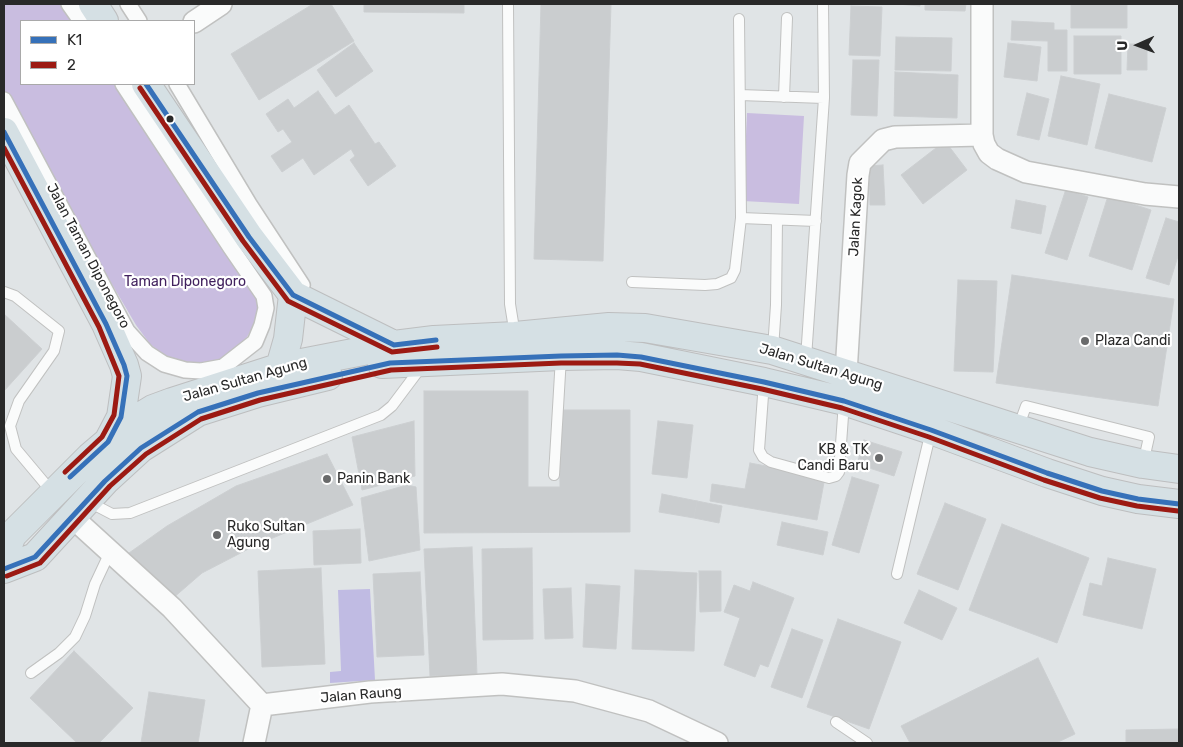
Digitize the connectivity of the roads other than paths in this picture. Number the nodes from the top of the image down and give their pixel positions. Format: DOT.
graph roads {
  1 [pos="69,4"];
  2 [pos="92,4"];
  3 [pos="128,4"];
  4 [pos="221,4"];
  5 [pos="508,4"];
  6 [pos="823,4"];
  7 [pos="982,4"];
  8 [pos="787,18"];
  9 [pos="739,19"];
  10 [pos="80,20"];
  11 [pos="103,20"];
  12 [pos="138,20"];
  13 [pos="195,21"];
  14 [pos="124,85"];
  15 [pos="147,85"];
  16 [pos="178,85"];
  17 [pos="740,95"];
  18 [pos="784,98"];
  19 [pos="824,98"];
  20 [pos="4,100"];
  21 [pos="982,135"];
  22 [pos="6,144"];
  23 [pos="1179,197"];
  24 [pos="741,218"];
  25 [pos="777,220"];
  26 [pos="816,221"];
  27 [pos="632,282"];
  28 [pos="4,292"];
  29 [pos="293,295"];
  30 [pos="515,336"];
  31 [pos="394,345"];
  32 [pos="772,350"];
  33 [pos="561,356"];
  34 [pos="806,359"];
  35 [pos="425,361"];
  36 [pos="846,373"];
  37 [pos="126,376"];
  38 [pos="277,378"];
  39 [pos="764,382"];
  40 [pos="844,401"];
  41 [pos="172,402"];
  42 [pos="198,412"];
  43 [pos="931,430"];
  44 [pos="108,442"];
  45 [pos="1179,469"];
  46 [pos="554,476"];
  47 [pos="54,493"];
  48 [pos="1179,504"];
  49 [pos="79,509"];
  50 [pos="110,552"];
  51 [pos="4,555"];
  52 [pos="4,569"];
  53 [pos="897,574"];
  54 [pos="31,673"];
  55 [pos="262,705"];
  56 [pos="836,722"];
  57 [pos="254,743"];
  58 [pos="717,743"];
  59 [pos="867,743"];
  1 -- 10 [label="street"];
  2 -- 11 [label="highway"];
  3 -- 12 [label="street"];
  4 -- 13 [label="street"];
  5 -- 30 [label="lane"];
  6 -- 19 [label="lane"];
  7 -- 21 [label="street"];
  8 -- 18 [label="lane"];
  9 -- 17 [label="lane"];
  14 -- 20 [label="street, Jalan Taman Diponegoro"];
  15 -- 29 [label="highway"];
  16 -- 29 [label="street"];
  17 -- 18 [label="lane"];
  17 -- 24 [label="lane"];
  18 -- 19 [label="lane"];
  19 -- 26 [label="lane"];
  21 -- 23 [label="street"];
  21 -- 36 [label="street, Jalan Kagok"];
  22 -- 37 [label="highway, Jalan Taman Diponegoro"];
  24 -- 25 [label="lane"];
  24 -- 27 [label="lane"];
  25 -- 26 [label="lane"];
  25 -- 32 [label="lane"];
  26 -- 34 [label="lane"];
  28 -- 47 [label="lane"];
  29 -- 31 [label="highway"];
  29 -- 38 [label="highway"];
  30 -- 31 [label="highway, Jalan Sultan Agung"];
  30 -- 32 [label="highway, Jalan Sultan Agung"];
  31 -- 38 [label="highway, Jalan Sultan Agung"];
  32 -- 34 [label="highway, Jalan Sultan Agung"];
  33 -- 35 [label="highway, Jalan Sultan Agung"];
  33 -- 39 [label="highway, Jalan Sultan Agung"];
  33 -- 46 [label="lane"];
  34 -- 36 [label="highway, Jalan Sultan Agung"];
  35 -- 38 [label="highway, Jalan Sultan Agung"];
  35 -- 49 [label="lane"];
  36 -- 45 [label="highway, Jalan Sultan Agung"];
  37 -- 41 [label="highway"];
  37 -- 44 [label="highway, Jalan Sultan Agung"];
  38 -- 41 [label="highway, Jalan Sultan Agung"];
  38 -- 42 [label="highway"];
  39 -- 40 [label="highway, Jalan Sultan Agung"];
  39 -- 40 [label="lane"];
  40 -- 43 [label="highway, Jalan Sultan Agung"];
  41 -- 42 [label="highway"];
  41 -- 44 [label="highway, Jalan Sultan Agung"];
  42 -- 49 [label="highway"];
  43 -- 48 [label="highway, Jalan Sultan Agung"];
  43 -- 53 [label="lane"];
  44 -- 47 [label="highway, Jalan Sultan Agung"];
  47 -- 51 [label="highway, Jalan Sultan Agung"];
  49 -- 50 [label="street"];
  49 -- 52 [label="highway"];
  50 -- 54 [label="lane"];
  50 -- 55 [label="street"];
  55 -- 57 [label="street"];
  55 -- 58 [label="street, Jalan Raung"];
  56 -- 59 [label="lane"];
}
